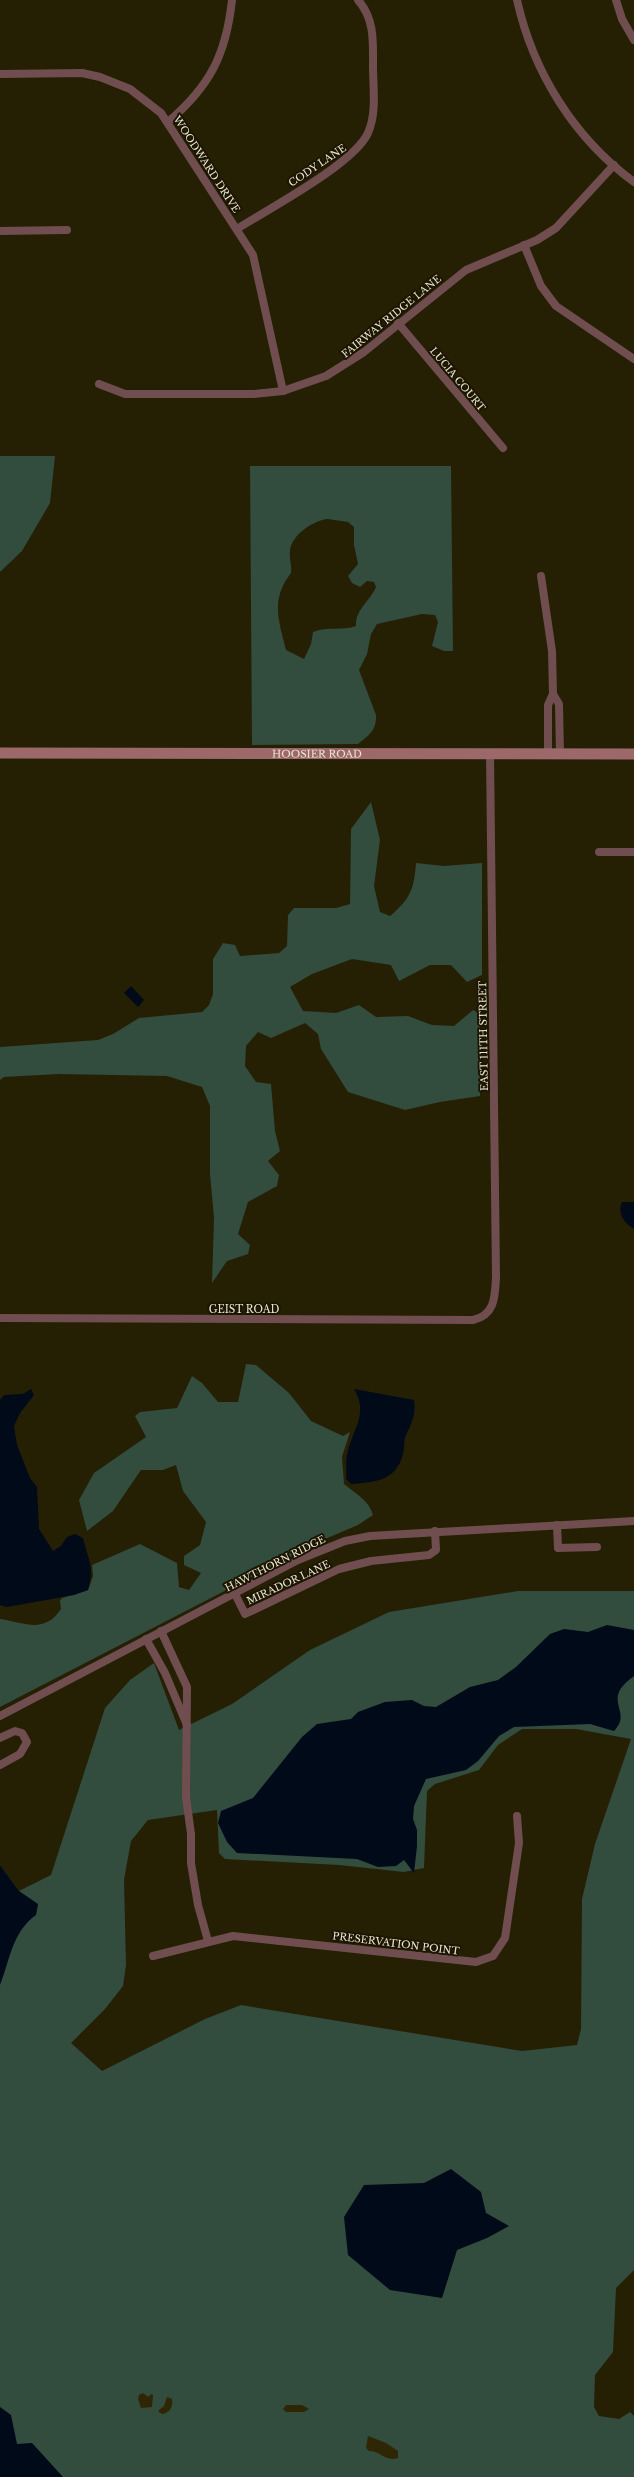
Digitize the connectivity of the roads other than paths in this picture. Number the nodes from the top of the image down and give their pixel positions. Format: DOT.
graph roads {
  1 [pos="232,0"];
  2 [pos="358,0"];
  3 [pos="517,0"];
  4 [pos="616,0"];
  5 [pos="634,40"];
  6 [pos="0,74"];
  7 [pos="168,122"];
  8 [pos="614,165"];
  9 [pos="634,182"];
  10 [pos="236,229"];
  11 [pos="67,230"];
  12 [pos="0,231"];
  13 [pos="524,245"];
  14 [pos="398,323"];
  15 [pos="634,359"];
  16 [pos="99,384"];
  17 [pos="283,391"];
  18 [pos="503,448"];
  19 [pos="541,576"];
  20 [pos="553,694"];
  21 [pos="0,753"];
  22 [pos="490,753"];
  23 [pos="548,754"];
  24 [pos="560,754"];
  25 [pos="634,754"];
  26 [pos="599,852"];
  27 [pos="634,852"];
  28 [pos="486,1315"];
  29 [pos="0,1318"];
  30 [pos="634,1521"];
  31 [pos="557,1525"];
  32 [pos="436,1531"];
  33 [pos="597,1547"];
  34 [pos="235,1594"];
  35 [pos="161,1632"];
  36 [pos="146,1639"];
  37 [pos="0,1716"];
  38 [pos="187,1725"];
  39 [pos="0,1738"];
  40 [pos="0,1765"];
  41 [pos="517,1816"];
  42 [pos="208,1942"];
  43 [pos="153,1956"];
  1 -- 7 [label="street"];
  2 -- 10 [label="street, CODY LANE"];
  3 -- 8 [label="street"];
  4 -- 5 [label="street"];
  6 -- 7 [label="street, WOODWARD DRIVE"];
  7 -- 10 [label="street, WOODWARD DRIVE"];
  8 -- 9 [label="street"];
  8 -- 13 [label="street, FAIRWAY RIDGE LANE"];
  10 -- 17 [label="street, WOODWARD DRIVE"];
  11 -- 12 [label="street"];
  13 -- 14 [label="street, FAIRWAY RIDGE LANE"];
  13 -- 15 [label="street"];
  14 -- 17 [label="street, FAIRWAY RIDGE LANE"];
  14 -- 18 [label="street, LUCIA COURT"];
  16 -- 17 [label="street, FAIRWAY RIDGE LANE"];
  19 -- 20 [label="street"];
  20 -- 23 [label="street"];
  20 -- 24 [label="street"];
  21 -- 22 [label="street, HOOSIER ROAD"];
  22 -- 23 [label="street, HOOSIER ROAD"];
  22 -- 28 [label="street, EAST 111TH STREET"];
  23 -- 24 [label="street, HOOSIER ROAD"];
  24 -- 25 [label="street, HOOSIER ROAD"];
  26 -- 27 [label="street"];
  28 -- 29 [label="street, GEIST ROAD"];
  30 -- 31 [label="street, HAWTHORN RIDGE"];
  31 -- 32 [label="street, HAWTHORN RIDGE"];
  31 -- 33 [label="street"];
  32 -- 34 [label="street, HAWTHORN RIDGE"];
  32 -- 34 [label="street, MIRADOR LANE"];
  34 -- 35 [label="street, HAWTHORN RIDGE"];
  35 -- 36 [label="street, HAWTHORN RIDGE"];
  35 -- 38 [label="street"];
  36 -- 37 [label="street, HAWTHORN RIDGE"];
  36 -- 38 [label="street"];
  38 -- 42 [label="street"];
  39 -- 40 [label="street"];
  41 -- 42 [label="street, PRESERVATION POINT"];
  42 -- 43 [label="street, PRESERVATION POINT"];
}
